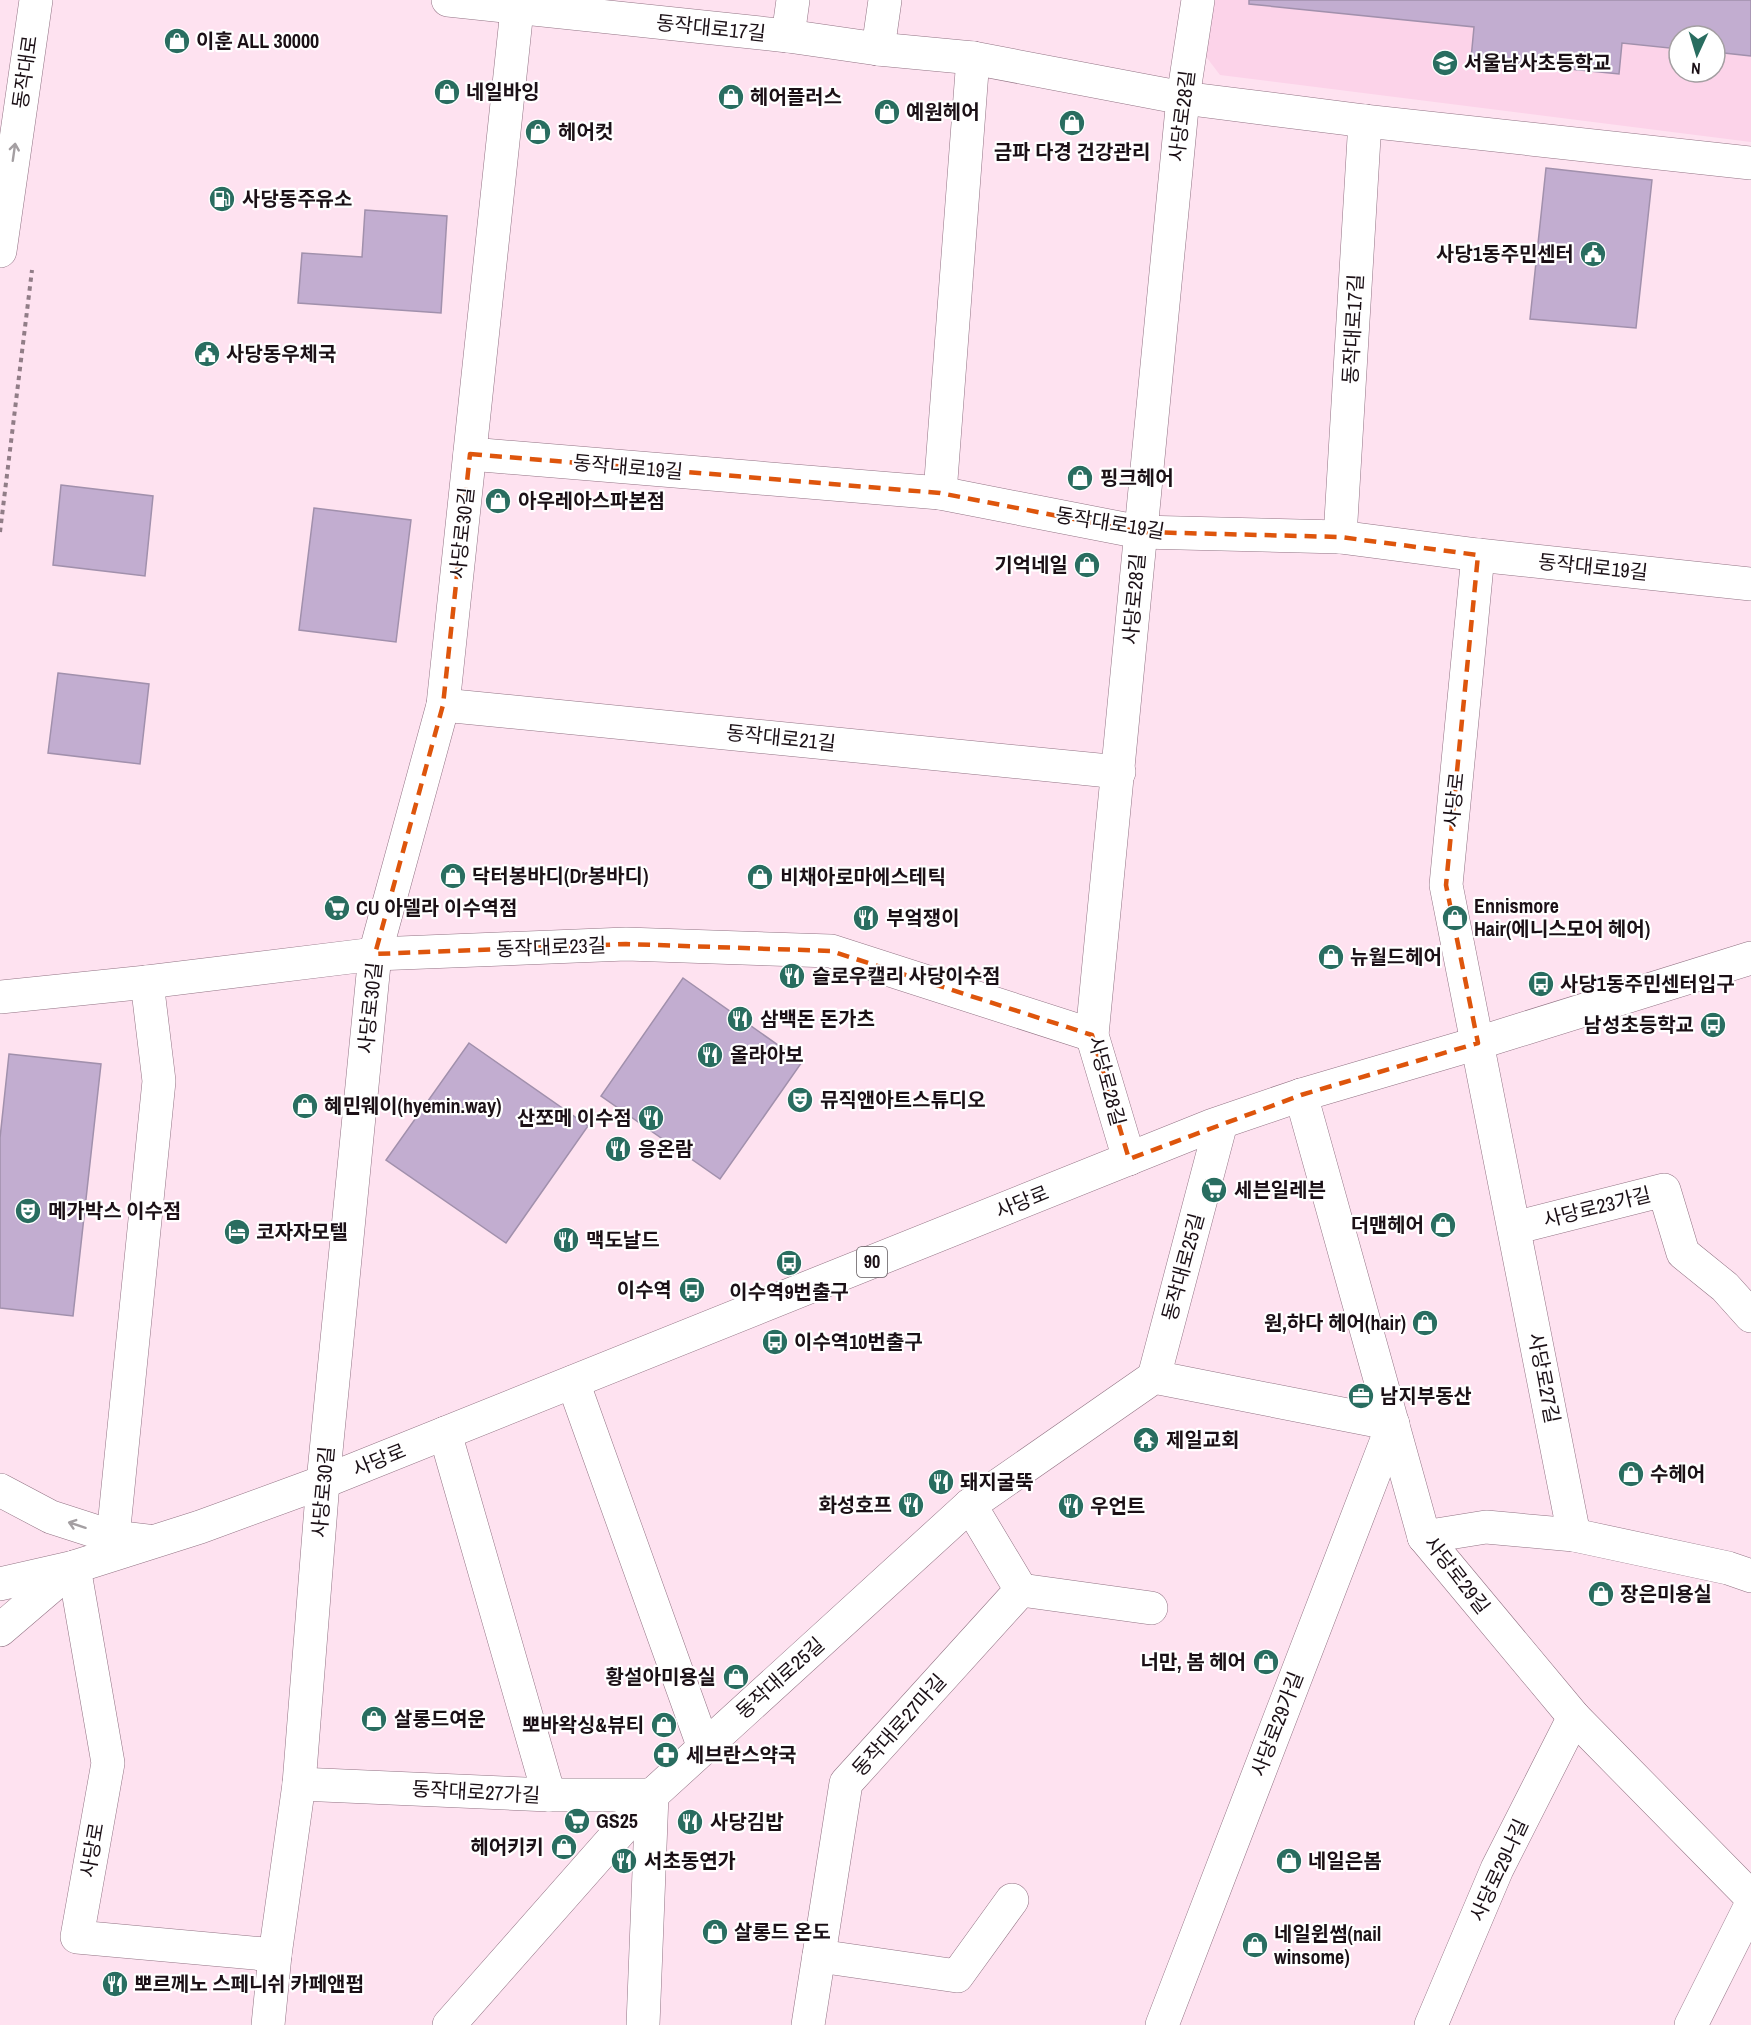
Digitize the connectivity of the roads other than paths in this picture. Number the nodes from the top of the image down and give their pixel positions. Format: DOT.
graph roads {
  1 [pos="36,0"];
  2 [pos="448,0"];
  3 [pos="793,0"];
  4 [pos="885,0"];
  5 [pos="1197,0"];
  6 [pos="518,4"];
  7 [pos="610,9"];
  8 [pos="788,36"];
  9 [pos="878,49"];
  10 [pos="974,58"];
  11 [pos="1183,98"];
  12 [pos="1365,121"];
  13 [pos="1751,164"];
  14 [pos="0,252"];
  15 [pos="470,454"];
  16 [pos="940,493"];
  17 [pos="1140,532"];
  18 [pos="1340,537"];
  19 [pos="1478,555"];
  20 [pos="1751,584"];
  21 [pos="443,705"];
  22 [pos="1119,772"];
  23 [pos="375,954"];
  24 [pos="1751,958"];
  25 [pos="147,982"];
  26 [pos="0,997"];
  27 [pos="1092,1035"];
  28 [pos="1478,1043"];
  29 [pos="1301,1095"];
  30 [pos="1221,1122"];
  31 [pos="1129,1159"];
  32 [pos="1514,1228"];
  33 [pos="1751,1316"];
  34 [pos="1154,1377"];
  35 [pos="573,1382"];
  36 [pos="1393,1424"];
  37 [pos="446,1433"];
  38 [pos="323,1482"];
  39 [pos="0,1490"];
  40 [pos="970,1505"];
  41 [pos="1574,1535"];
  42 [pos="113,1537"];
  43 [pos="1424,1537"];
  44 [pos="155,1541"];
  45 [pos="74,1567"];
  46 [pos="1751,1576"];
  47 [pos="0,1584"];
  48 [pos="1021,1590"];
  49 [pos="1151,1608"];
  50 [pos="0,1630"];
  51 [pos="1574,1718"];
  52 [pos="704,1748"];
  53 [pos="299,1784"];
  54 [pos="652,1795"];
  55 [pos="549,1796"];
  56 [pos="1751,1897"];
  57 [pos="1012,1900"];
  58 [pos="1751,1905"];
  59 [pos="275,1955"];
  60 [pos="819,1956"];
  61 [pos="268,2025"];
  62 [pos="449,2025"];
  63 [pos="643,2025"];
  64 [pos="808,2025"];
  65 [pos="1161,2025"];
  66 [pos="1431,2025"];
  67 [pos="1691,2025"];
  14 -- 1 [label="street, 동작대로, one-way"];
  2 -- 6 [label="street, 동작대로17길"];
  3 -- 8 [label="street"];
  4 -- 9 [label="street"];
  5 -- 11 [label="street, 사당로28길"];
  6 -- 7 [label="street, 동작대로17길"];
  6 -- 15 [label="street, 사당로30길"];
  7 -- 8 [label="street, 동작대로17길"];
  8 -- 9 [label="street, 동작대로17길"];
  9 -- 10 [label="street, 동작대로17길"];
  10 -- 11 [label="street, 동작대로17길"];
  10 -- 16 [label="street"];
  11 -- 12 [label="street, 동작대로17길"];
  11 -- 17 [label="street, 사당로28길"];
  12 -- 13 [label="street, 동작대로17길"];
  12 -- 18 [label="street, 동작대로17길"];
  15 -- 16 [label="street, 동작대로19길"];
  15 -- 21 [label="street, 사당로30길"];
  16 -- 17 [label="street, 동작대로19길"];
  17 -- 18 [label="street, 동작대로19길"];
  17 -- 22 [label="street, 사당로28길"];
  18 -- 19 [label="street, 동작대로19길"];
  19 -- 20 [label="street, 동작대로19길"];
  19 -- 28 [label="street, 사당로"];
  21 -- 22 [label="street, 동작대로21길"];
  21 -- 23 [label="street, 사당로30길"];
  22 -- 27 [label="street, 사당로28길"];
  23 -- 25 [label="street, 동작대로23길"];
  23 -- 27 [label="street, 동작대로23길"];
  23 -- 38 [label="street, 사당로30길"];
  24 -- 28 [label="street, 사당로 / 90"];
  25 -- 26 [label="street, 동작대로23길"];
  25 -- 42 [label="street"];
  27 -- 31 [label="street, 사당로28길"];
  28 -- 29 [label="street, 사당로 / 90"];
  28 -- 32 [label="street, 사당로27길"];
  29 -- 30 [label="street, 사당로 / 90"];
  29 -- 36 [label="street, 사당로29길"];
  30 -- 31 [label="street, 사당로 / 90"];
  30 -- 34 [label="street, 동작대로25길"];
  31 -- 35 [label="street, 사당로 / 90"];
  32 -- 33 [label="street, 사당로23가길"];
  32 -- 41 [label="street, 사당로27길"];
  34 -- 36 [label="street"];
  34 -- 40 [label="street, 동작대로25길"];
  35 -- 37 [label="street, 사당로 / 90"];
  35 -- 52 [label="street"];
  36 -- 43 [label="street, 사당로29길"];
  36 -- 65 [label="street, 사당로29가길"];
  37 -- 38 [label="street, 사당로 / 90"];
  37 -- 55 [label="street"];
  38 -- 44 [label="street, 사당로 / 90"];
  38 -- 53 [label="street, 사당로30길"];
  42 -- 39 [label="street, one-way"];
  40 -- 48 [label="street"];
  40 -- 52 [label="street, 동작대로25길"];
  41 -- 43 [label="street"];
  41 -- 46 [label="street"];
  42 -- 44 [label="street"];
  43 -- 51 [label="street, 사당로29길"];
  44 -- 45 [label="street, 사당로 / 90"];
  45 -- 47 [label="street, 사당로 / 90"];
  45 -- 50 [label="street"];
  45 -- 59 [label="street, 사당로"];
  48 -- 49 [label="street"];
  48 -- 60 [label="street, 동작대로27마길"];
  51 -- 56 [label="street, 사당로29길"];
  51 -- 66 [label="street, 사당로29나길"];
  52 -- 54 [label="street, 동작대로25길"];
  53 -- 55 [label="street, 동작대로27가길"];
  53 -- 59 [label="street, 사당로30길"];
  54 -- 55 [label="street, 동작대로27가길"];
  54 -- 62 [label="street, 동작대로25길"];
  54 -- 63 [label="street"];
  57 -- 60 [label="street"];
  58 -- 67 [label="street"];
  59 -- 61 [label="street, 사당로30길"];
  60 -- 64 [label="street, 동작대로27마길"];
}
